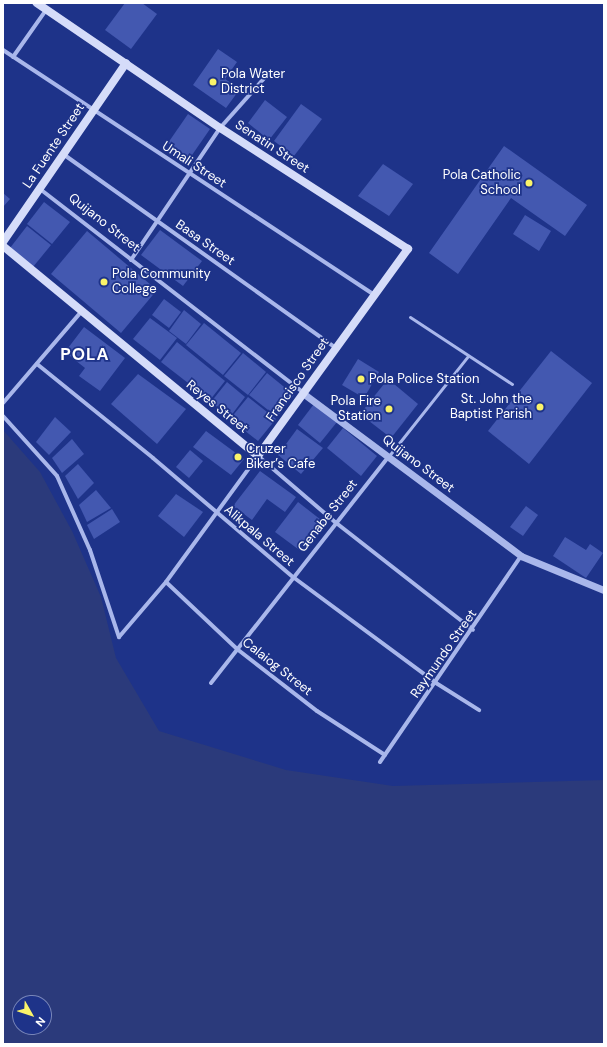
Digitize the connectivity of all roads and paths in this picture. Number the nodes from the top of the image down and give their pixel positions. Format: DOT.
graph roads {
  1 [pos="37,3"];
  2 [pos="46,10"];
  3 [pos="3,50"];
  4 [pos="13,57"];
  5 [pos="126,63"];
  6 [pos="267,75"];
  7 [pos="93,111"];
  8 [pos="220,128"];
  9 [pos="63,154"];
  10 [pos="189,174"];
  11 [pos="40,188"];
  12 [pos="157,221"];
  13 [pos="3,242"];
  14 [pos="3,246"];
  15 [pos="408,249"];
  16 [pos="131,260"];
  17 [pos="374,295"];
  18 [pos="81,312"];
  19 [pos="410,317"];
  20 [pos="336,348"];
  21 [pos="468,356"];
  22 [pos="37,364"];
  23 [pos="512,384"];
  24 [pos="304,394"];
  25 [pos="3,403"];
  26 [pos="3,416"];
  27 [pos="258,456"];
  28 [pos="388,457"];
  29 [pos="216,513"];
  30 [pos="335,522"];
  31 [pos="522,556"];
  32 [pos="293,577"];
  33 [pos="166,582"];
  34 [pos="604,590"];
  35 [pos="473,630"];
  36 [pos="237,650"];
  37 [pos="211,683"];
  38 [pos="436,683"];
  39 [pos="479,710"];
  40 [pos="385,756"];
  41 [pos="380,762"];
  1 -- 2 [label="main road, Senatin Street"];
  2 -- 4 [label="street"];
  2 -- 5 [label="main road, Senatin Street"];
  3 -- 4 [label="street, Umali Street"];
  4 -- 7 [label="street, Umali Street"];
  5 -- 7 [label="main road, La Fuente Street"];
  5 -- 8 [label="main road, Senatin Street"];
  6 -- 8 [label="street"];
  7 -- 9 [label="main road, La Fuente Street"];
  7 -- 10 [label="street, Umali Street"];
  8 -- 10 [label="street"];
  8 -- 15 [label="main road, Senatin Street"];
  9 -- 11 [label="main road, La Fuente Street"];
  9 -- 12 [label="street, Basa Street"];
  10 -- 12 [label="street"];
  10 -- 17 [label="street, Umali Street"];
  11 -- 13 [label="main road, La Fuente Street"];
  11 -- 16 [label="street, Quijano Street"];
  12 -- 16 [label="street"];
  12 -- 20 [label="street, Basa Street"];
  14 -- 18 [label="main road, Reyes Street"];
  15 -- 17 [label="main road, Francisco Street"];
  16 -- 24 [label="street, Quijano Street"];
  17 -- 20 [label="main road, Francisco Street"];
  18 -- 22 [label="street"];
  18 -- 27 [label="main road, Reyes Street"];
  19 -- 21 [label="lane"];
  20 -- 24 [label="main road, Francisco Street"];
  21 -- 23 [label="lane"];
  21 -- 28 [label="lane"];
  22 -- 25 [label="street"];
  22 -- 29 [label="street, Alikpala Street"];
  24 -- 27 [label="main road, Francisco Street"];
  24 -- 28 [label="street, Quijano Street"];
  26 -- 33 [label="street, Francisco Street"];
  27 -- 29 [label="street, Francisco Street"];
  27 -- 30 [label="street, Reyes Street"];
  28 -- 30 [label="street, Genabe Street"];
  28 -- 31 [label="street, Quijano Street"];
  29 -- 32 [label="street, Alikpala Street"];
  29 -- 33 [label="street, Francisco Street"];
  30 -- 32 [label="street, Genabe Street"];
  30 -- 35 [label="street, Reyes Street"];
  31 -- 34 [label="street, Quijano Street"];
  31 -- 35 [label="street, Raymundo Street"];
  32 -- 36 [label="street, Genabe Street"];
  32 -- 38 [label="street, Alikpala Street"];
  33 -- 36 [label="street, Calaiog Street"];
  35 -- 38 [label="street, Raymundo Street"];
  36 -- 37 [label="street, Genabe Street"];
  36 -- 40 [label="street, Calaiog Street"];
  38 -- 39 [label="street, Alikpala Street"];
  38 -- 40 [label="street, Raymundo Street"];
  40 -- 41 [label="street, Raymundo Street"];
}
